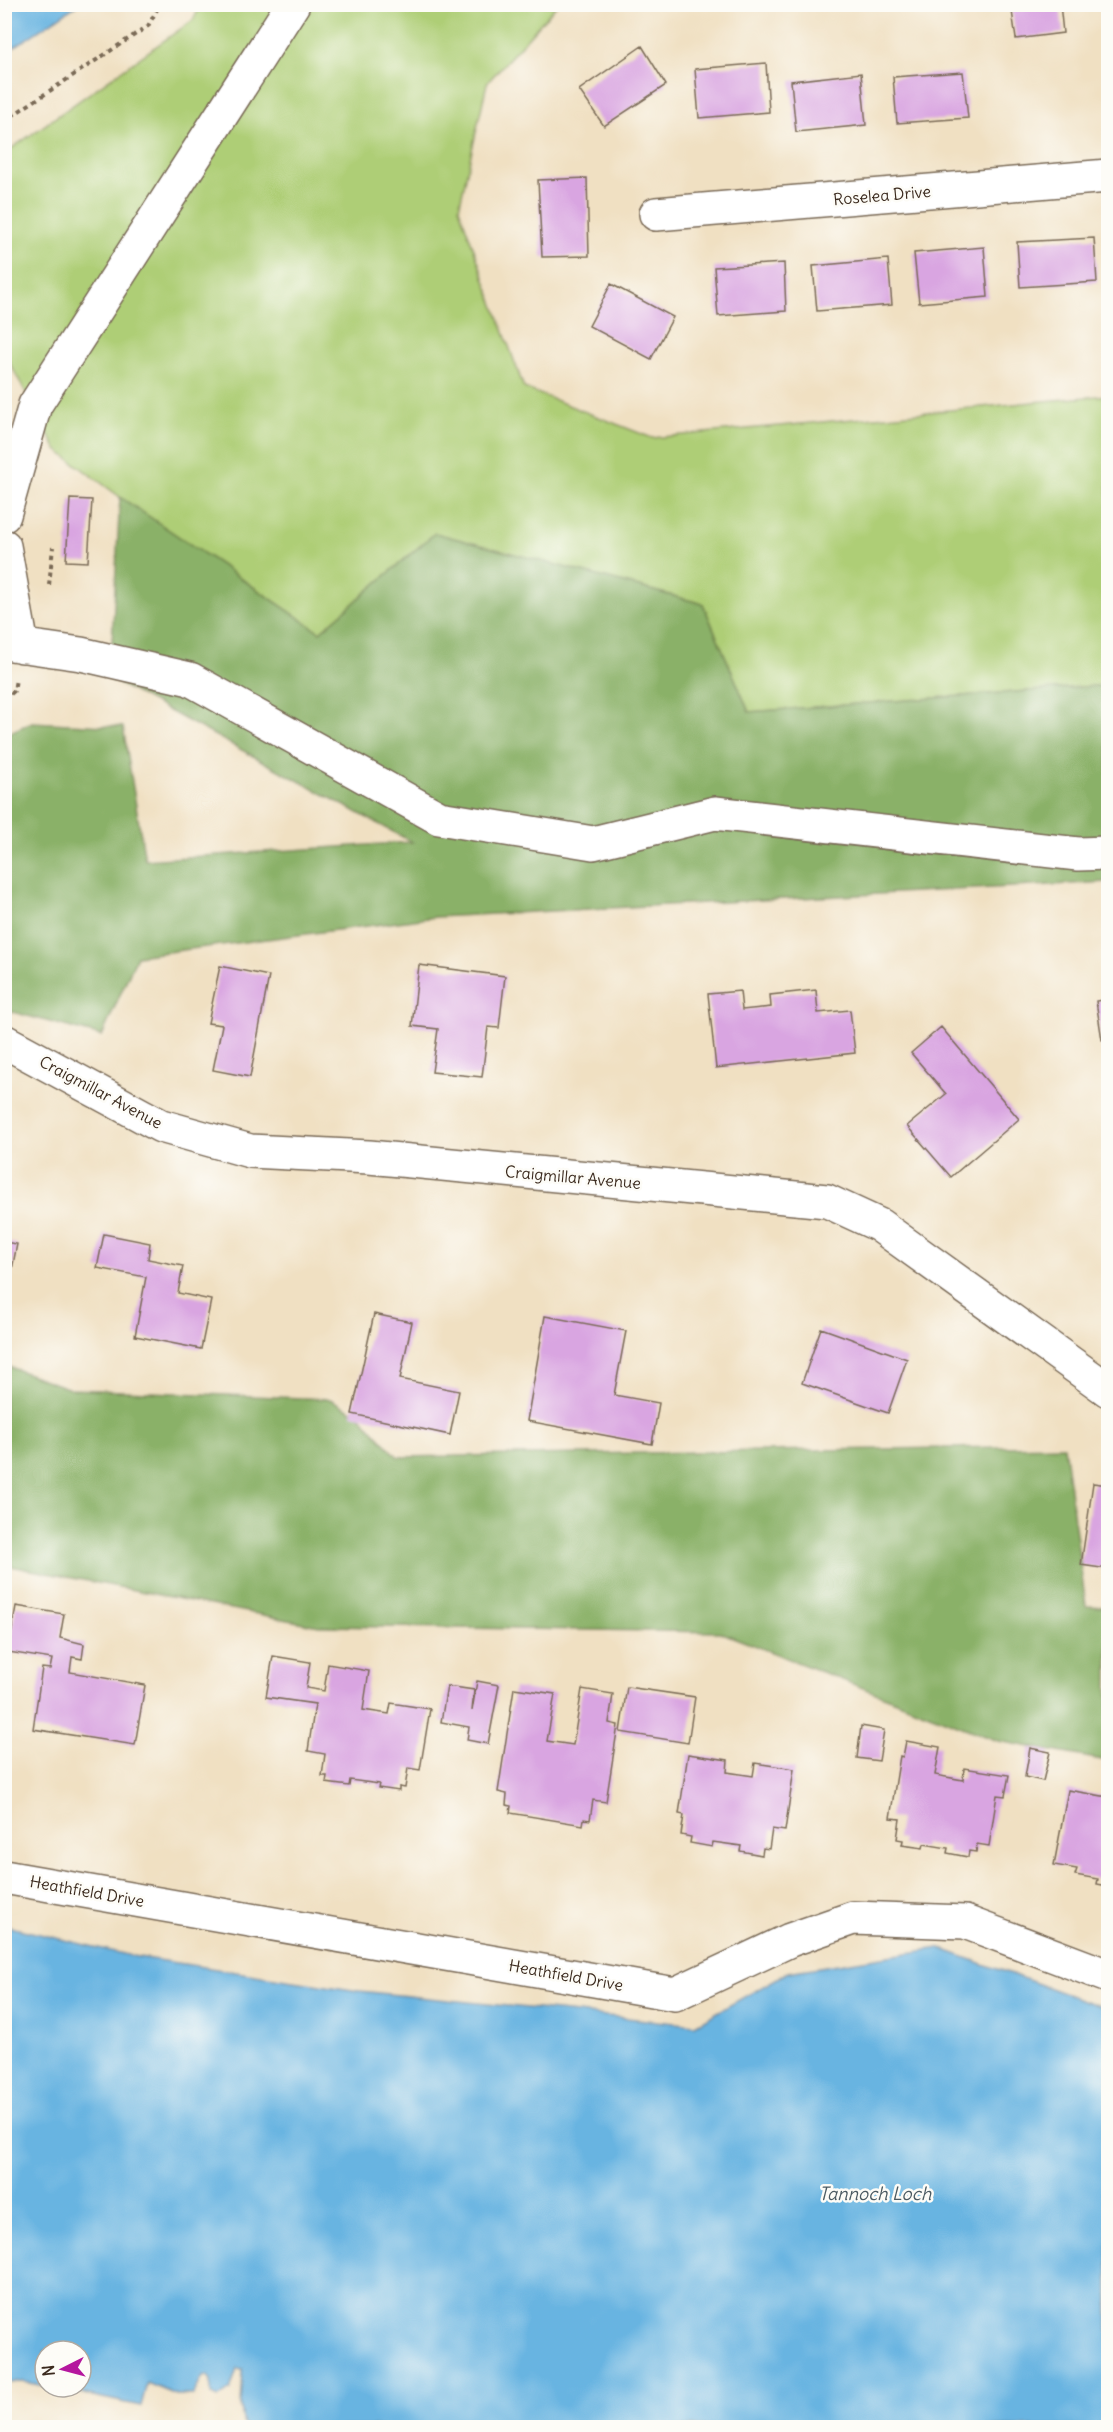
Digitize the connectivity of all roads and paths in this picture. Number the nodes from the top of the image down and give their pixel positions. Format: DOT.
graph roads {
  1 [pos="160,4"];
  2 [pos="293,4"];
  3 [pos="4,121"];
  4 [pos="1108,176"];
  5 [pos="656,214"];
  6 [pos="4,515"];
  7 [pos="4,546"];
  8 [pos="13,644"];
  9 [pos="1108,853"];
  10 [pos="4,1041"];
  11 [pos="1108,1390"];
  12 [pos="4,1877"];
  13 [pos="1108,1976"];
  1 -- 3 [label="path"];
  2 -- 6 [label="street"];
  4 -- 5 [label="street, Roselea Drive"];
  7 -- 8 [label="street"];
  8 -- 9 [label="street"];
  10 -- 11 [label="street, Craigmillar Avenue"];
  12 -- 13 [label="street, Heathfield Drive"];
}
